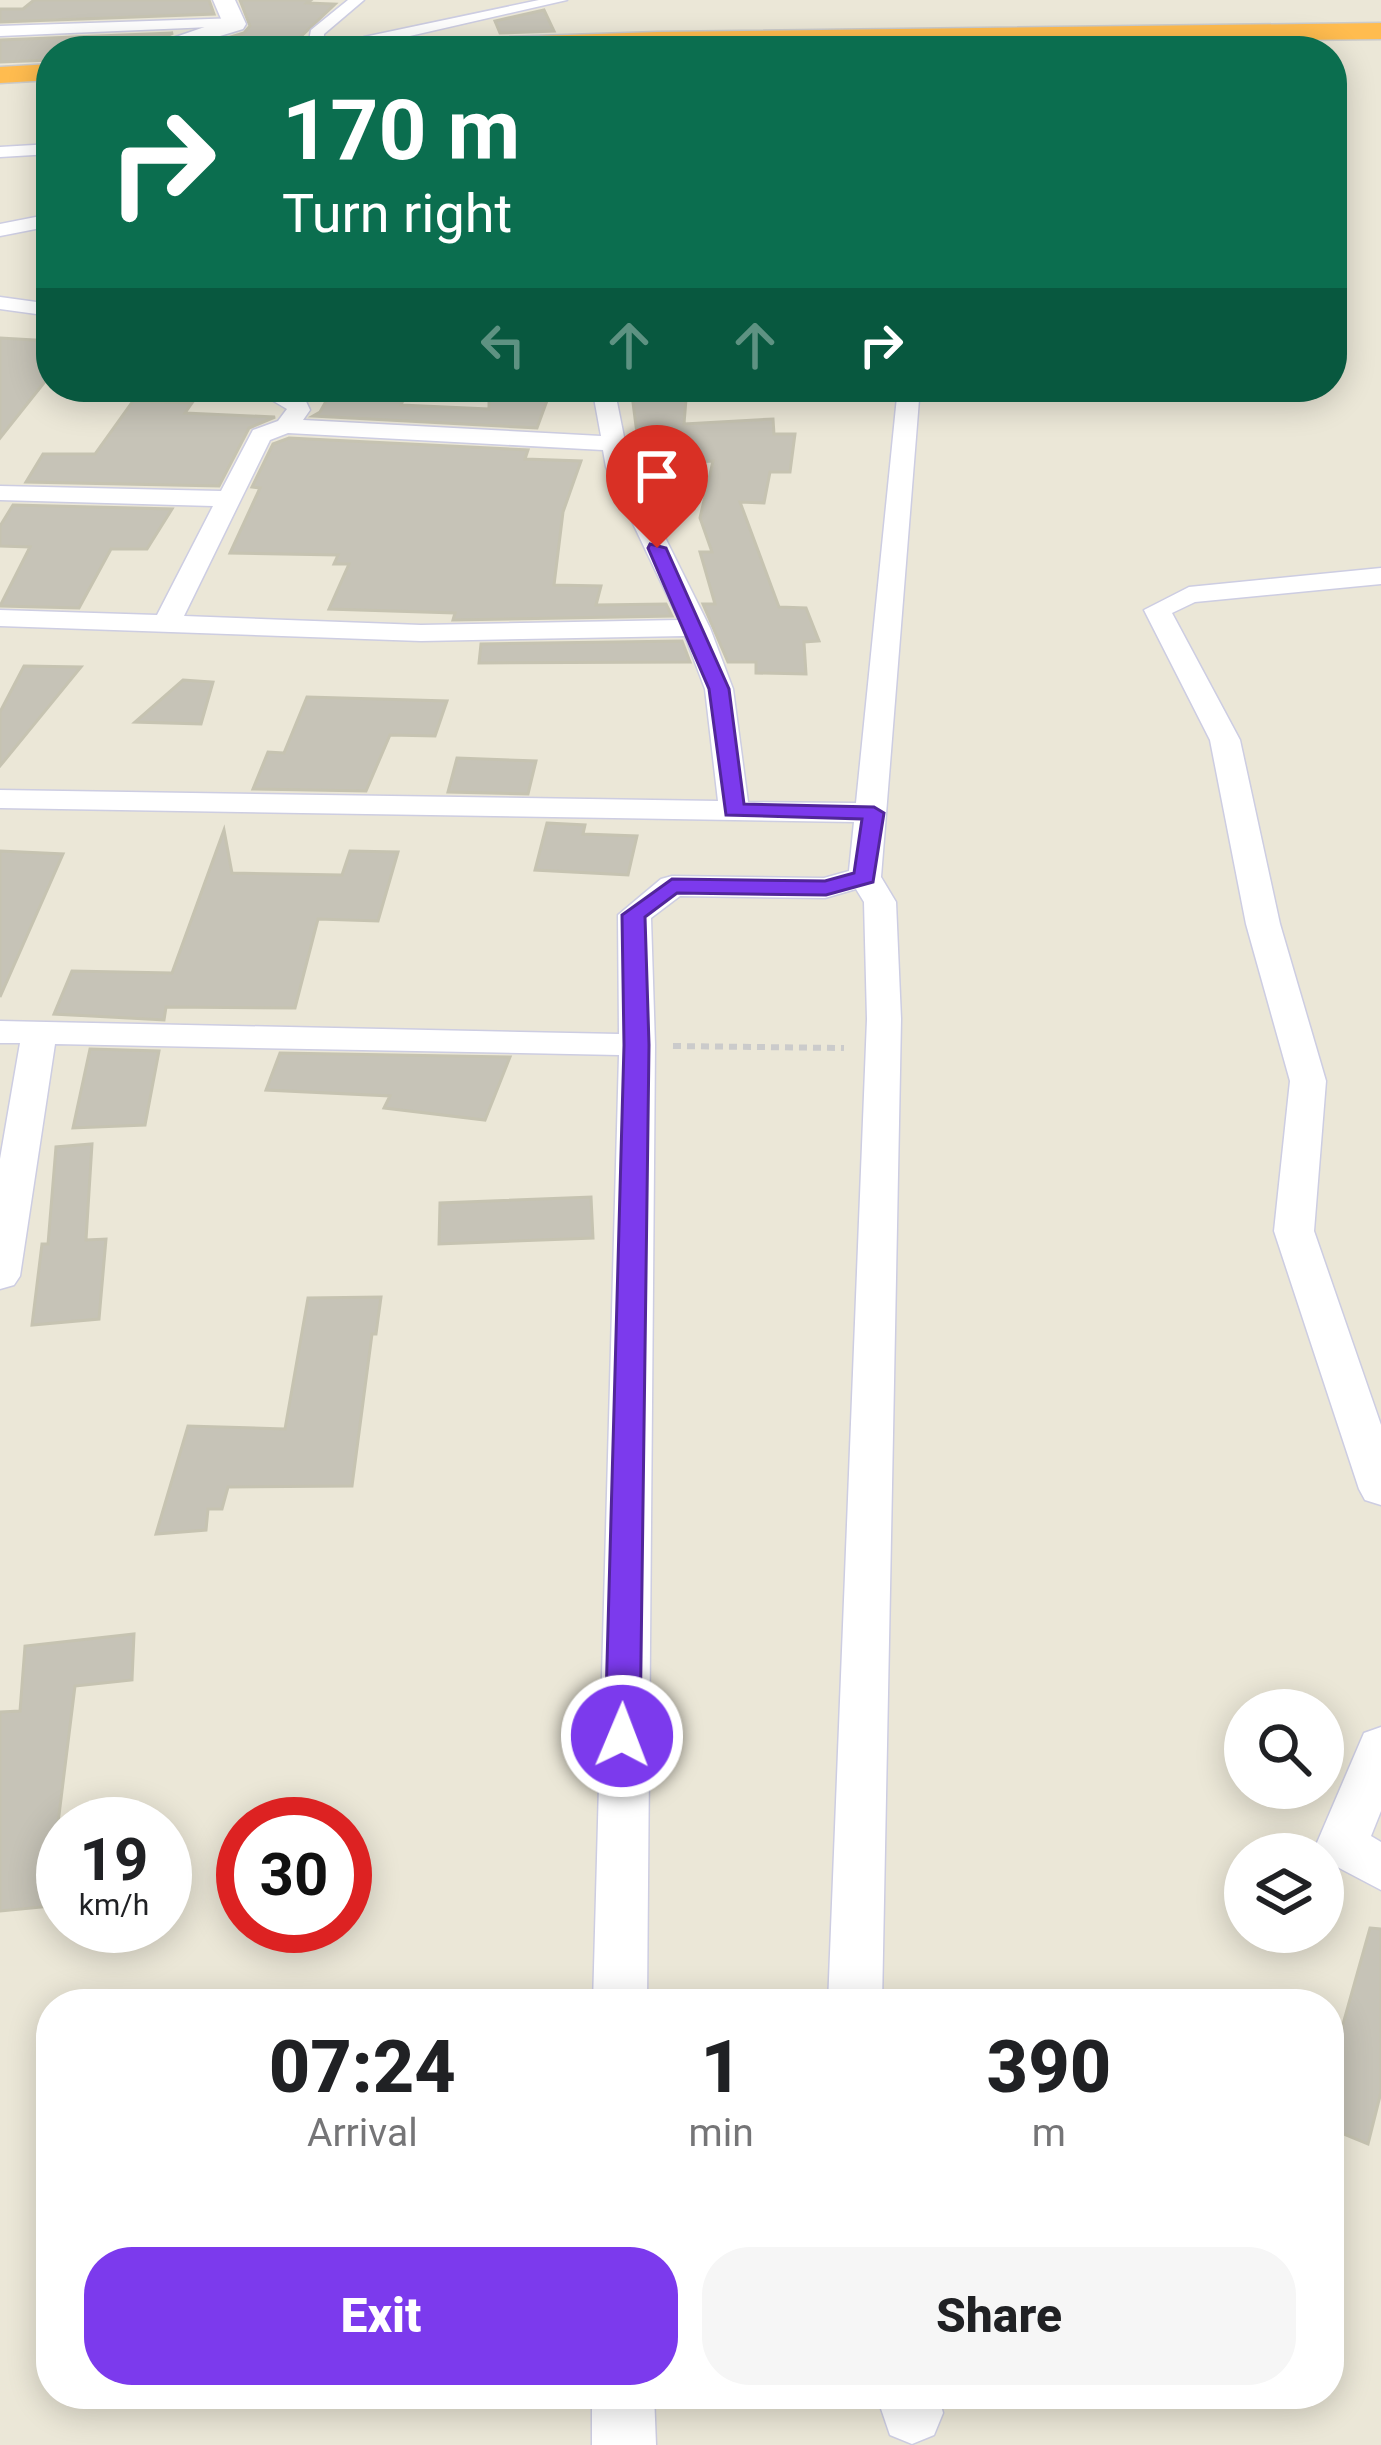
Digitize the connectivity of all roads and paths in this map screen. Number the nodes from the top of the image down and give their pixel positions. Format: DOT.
graph roads {
  1 [pos="357,0"];
  2 [pos="560,0"];
  3 [pos="229,10"];
  4 [pos="0,32"];
  5 [pos="199,36"];
  6 [pos="316,36"];
  7 [pos="389,36"];
  8 [pos="1347,36"];
  9 [pos="1381,36"];
  10 [pos="1347,38"];
  11 [pos="36,69"];
  12 [pos="0,71"];
  13 [pos="0,152"];
  14 [pos="36,153"];
  15 [pos="36,224"];
  16 [pos="0,234"];
  17 [pos="36,238"];
  18 [pos="0,302"];
  19 [pos="36,308"];
  20 [pos="297,402"];
  21 [pos="606,402"];
  22 [pos="908,402"];
  23 [pos="286,426"];
  24 [pos="614,444"];
  25 [pos="0,493"];
  26 [pos="228,499"];
  27 [pos="1381,576"];
  28 [pos="0,617"];
  29 [pos="168,621"];
  30 [pos="696,628"];
  31 [pos="0,799"];
  32 [pos="734,810"];
  33 [pos="874,813"];
  34 [pos="865,877"];
  35 [pos="0,1032"];
  36 [pos="39,1034"];
  37 [pos="881,1043"];
  38 [pos="637,1045"];
  39 [pos="0,1276"];
  40 [pos="1381,1489"];
  41 [pos="1381,1748"];
  42 [pos="1381,1868"];
  43 [pos="620,1989"];
  44 [pos="856,1989"];
  45 [pos="623,2409"];
  46 [pos="624,2445"];
  1 -- 6 [label="street"];
  2 -- 7 [label="street"];
  3 -- 4 [label="street"];
  3 -- 5 [label="street"];
  8 -- 9 [label="highway"];
  9 -- 10 [label="highway"];
  11 -- 12 [label="highway"];
  13 -- 14 [label="street"];
  15 -- 16 [label="street"];
  16 -- 17 [label="street"];
  18 -- 19 [label="street"];
  20 -- 23 [label="street"];
  21 -- 24 [label="street"];
  22 -- 33 [label="street"];
  23 -- 24 [label="street"];
  23 -- 26 [label="street"];
  24 -- 30 [label="street"];
  25 -- 26 [label="street"];
  26 -- 29 [label="street"];
  27 -- 40 [label="street"];
  28 -- 29 [label="street"];
  29 -- 30 [label="street"];
  30 -- 32 [label="street"];
  31 -- 32 [label="street"];
  32 -- 33 [label="street"];
  33 -- 34 [label="street"];
  34 -- 37 [label="street"];
  34 -- 38 [label="street"];
  35 -- 36 [label="street"];
  36 -- 38 [label="street"];
  36 -- 39 [label="street"];
  37 -- 38 [label="path"];
  37 -- 44 [label="street"];
  38 -- 43 [label="street"];
  41 -- 42 [label="street"];
  45 -- 46 [label="street"];
}
